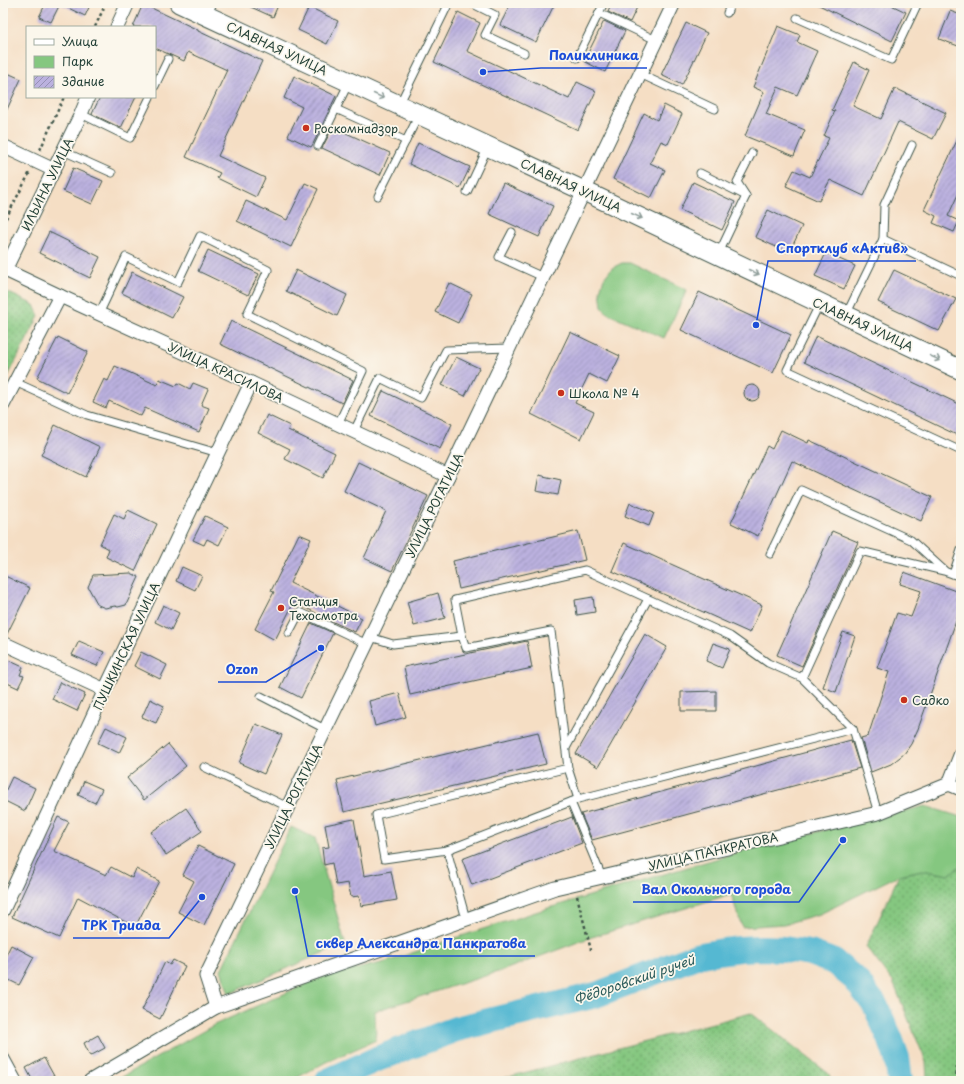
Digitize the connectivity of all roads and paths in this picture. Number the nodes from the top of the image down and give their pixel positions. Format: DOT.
graph roads {
  1 [pos="106,3"];
  2 [pos="128,3"];
  3 [pos="179,3"];
  4 [pos="449,3"];
  5 [pos="471,3"];
  6 [pos="604,3"];
  7 [pos="674,3"];
  8 [pos="732,3"];
  9 [pos="918,3"];
  10 [pos="210,10"];
  11 [pos="599,13"];
  12 [pos="727,13"];
  13 [pos="797,18"];
  14 [pos="95,26"];
  15 [pos="118,26"];
  16 [pos="656,40"];
  17 [pos="524,53"];
  18 [pos="577,58"];
  19 [pos="168,59"];
  20 [pos="640,74"];
  21 [pos="349,82"];
  22 [pos="156,84"];
  23 [pos="88,98"];
  24 [pos="150,98"];
  25 [pos="399,105"];
  26 [pos="336,109"];
  27 [pos="715,109"];
  28 [pos="81,114"];
  29 [pos="419,114"];
  30 [pos="406,141"];
  31 [pos="912,145"];
  32 [pos="3,146"];
  33 [pos="318,146"];
  34 [pos="488,146"];
  35 [pos="63,151"];
  36 [pos="752,153"];
  37 [pos="54,170"];
  38 [pos="112,173"];
  39 [pos="700,173"];
  40 [pos="584,191"];
  41 [pos="466,192"];
  42 [pos="378,196"];
  43 [pos="746,196"];
  44 [pos="512,232"];
  45 [pos="883,239"];
  46 [pos="718,255"];
  47 [pos="4,269"];
  48 [pos="961,276"];
  49 [pos="543,277"];
  50 [pos="60,296"];
  51 [pos="820,303"];
  52 [pos="99,314"];
  53 [pos="846,316"];
  54 [pos="509,348"];
  55 [pos="961,370"];
  56 [pos="15,382"];
  57 [pos="251,383"];
  58 [pos="3,405"];
  59 [pos="338,424"];
  60 [pos="354,431"];
  61 [pos="961,451"];
  62 [pos="218,452"];
  63 [pos="448,476"];
  64 [pos="961,550"];
  65 [pos="770,554"];
  66 [pos="944,571"];
  67 [pos="953,574"];
  68 [pos="961,576"];
  69 [pos="648,599"];
  70 [pos="289,633"];
  71 [pos="462,636"];
  72 [pos="368,640"];
  73 [pos="3,643"];
  74 [pos="802,678"];
  75 [pos="105,690"];
  76 [pos="261,696"];
  77 [pos="325,728"];
  78 [pos="853,729"];
  79 [pos="566,748"];
  80 [pos="961,753"];
  81 [pos="204,767"];
  82 [pos="568,768"];
  83 [pos="955,787"];
  84 [pos="575,800"];
  85 [pos="288,807"];
  86 [pos="878,813"];
  87 [pos="447,850"];
  88 [pos="602,877"];
  89 [pos="573,884"];
  90 [pos="3,910"];
  91 [pos="466,919"];
  92 [pos="591,950"];
  93 [pos="216,1007"];
  94 [pos="961,1007"];
  95 [pos="3,1059"];
  96 [pos="15,1081"];
  97 [pos="90,1081"];
  98 [pos="956,1081"];
  1 -- 14 [label="path"];
  2 -- 15 [label="street"];
  3 -- 10 [label="street, СЛАВНАЯ УЛИЦА"];
  4 -- 25 [label="lane"];
  5 -- 17 [label="lane"];
  6 -- 11 [label="lane"];
  7 -- 16 [label="street, УЛИЦА РОГАТИЦА"];
  8 -- 12 [label="lane"];
  9 -- 13 [label="lane"];
  10 -- 21 [label="street, СЛАВНАЯ УЛИЦА"];
  11 -- 16 [label="lane"];
  11 -- 18 [label="lane"];
  16 -- 20 [label="street, УЛИЦА РОГАТИЦА"];
  19 -- 22 [label="lane"];
  20 -- 27 [label="lane"];
  20 -- 40 [label="street, УЛИЦА РОГАТИЦА"];
  21 -- 25 [label="street, СЛАВНАЯ УЛИЦА, one-way"];
  21 -- 26 [label="lane"];
  23 -- 28 [label="street, ИЛЬИНА УЛИЦА"];
  24 -- 28 [label="lane"];
  25 -- 29 [label="street, СЛАВНАЯ УЛИЦА"];
  26 -- 30 [label="lane"];
  26 -- 33 [label="lane"];
  28 -- 35 [label="street, ИЛЬИНА УЛИЦА"];
  29 -- 30 [label="lane"];
  29 -- 34 [label="street, СЛАВНАЯ УЛИЦА"];
  30 -- 42 [label="lane"];
  31 -- 45 [label="lane"];
  32 -- 37 [label="street"];
  34 -- 40 [label="street, СЛАВНАЯ УЛИЦА"];
  34 -- 41 [label="lane"];
  35 -- 37 [label="street, ИЛЬИНА УЛИЦА"];
  35 -- 38 [label="lane"];
  36 -- 43 [label="lane"];
  37 -- 47 [label="street, ИЛЬИНА УЛИЦА"];
  39 -- 43 [label="lane"];
  40 -- 46 [label="street, СЛАВНАЯ УЛИЦА, one-way"];
  40 -- 49 [label="street, УЛИЦА РОГАТИЦА"];
  43 -- 46 [label="lane"];
  44 -- 49 [label="lane"];
  45 -- 48 [label="lane"];
  45 -- 53 [label="lane"];
  46 -- 51 [label="street, СЛАВНАЯ УЛИЦА, one-way"];
  47 -- 50 [label="street, УЛИЦА КРАСИЛОВА"];
  49 -- 54 [label="street, УЛИЦА РОГАТИЦА"];
  50 -- 52 [label="street, УЛИЦА КРАСИЛОВА"];
  50 -- 56 [label="street"];
  51 -- 53 [label="street, СЛАВНАЯ УЛИЦА"];
  51 -- 61 [label="lane"];
  52 -- 57 [label="street, УЛИЦА КРАСИЛОВА"];
  52 -- 59 [label="lane"];
  53 -- 55 [label="street, СЛАВНАЯ УЛИЦА, one-way"];
  54 -- 60 [label="lane"];
  54 -- 63 [label="street, УЛИЦА РОГАТИЦА"];
  56 -- 58 [label="street"];
  56 -- 62 [label="lane"];
  57 -- 59 [label="street, УЛИЦА КРАСИЛОВА"];
  57 -- 62 [label="street, ПУШКИНСКАЯ УЛИЦА"];
  59 -- 60 [label="street, УЛИЦА КРАСИЛОВА"];
  60 -- 63 [label="street, УЛИЦА КРАСИЛОВА"];
  62 -- 75 [label="street, ПУШКИНСКАЯ УЛИЦА"];
  63 -- 72 [label="street, УЛИЦА РОГАТИЦА"];
  64 -- 67 [label="lane"];
  65 -- 66 [label="lane"];
  66 -- 67 [label="lane"];
  66 -- 74 [label="lane"];
  67 -- 68 [label="lane"];
  69 -- 71 [label="lane"];
  69 -- 74 [label="lane"];
  69 -- 79 [label="lane"];
  70 -- 72 [label="lane"];
  71 -- 72 [label="lane"];
  71 -- 79 [label="lane"];
  72 -- 77 [label="street, УЛИЦА РОГАТИЦА"];
  73 -- 75 [label="street"];
  74 -- 78 [label="lane"];
  75 -- 90 [label="street, ПУШКИНСКАЯ УЛИЦА"];
  76 -- 77 [label="lane"];
  77 -- 85 [label="street, УЛИЦА РОГАТИЦА"];
  78 -- 84 [label="lane"];
  78 -- 86 [label="lane"];
  79 -- 82 [label="lane"];
  80 -- 83 [label="street"];
  81 -- 85 [label="lane"];
  82 -- 84 [label="lane"];
  82 -- 87 [label="lane"];
  83 -- 86 [label="street, УЛИЦА ПАНКРАТОВА"];
  84 -- 87 [label="lane"];
  84 -- 88 [label="lane"];
  85 -- 93 [label="street, УЛИЦА РОГАТИЦА"];
  86 -- 88 [label="street, УЛИЦА ПАНКРАТОВА"];
  87 -- 91 [label="lane"];
  88 -- 89 [label="street, УЛИЦА ПАНКРАТОВА"];
  89 -- 91 [label="street, УЛИЦА ПАНКРАТОВА"];
  89 -- 92 [label="path"];
  91 -- 93 [label="street, УЛИЦА ПАНКРАТОВА"];
  93 -- 97 [label="street, УЛИЦА ПАНКРАТОВА"];
  94 -- 98 [label="path"];
  95 -- 96 [label="street"];
}
